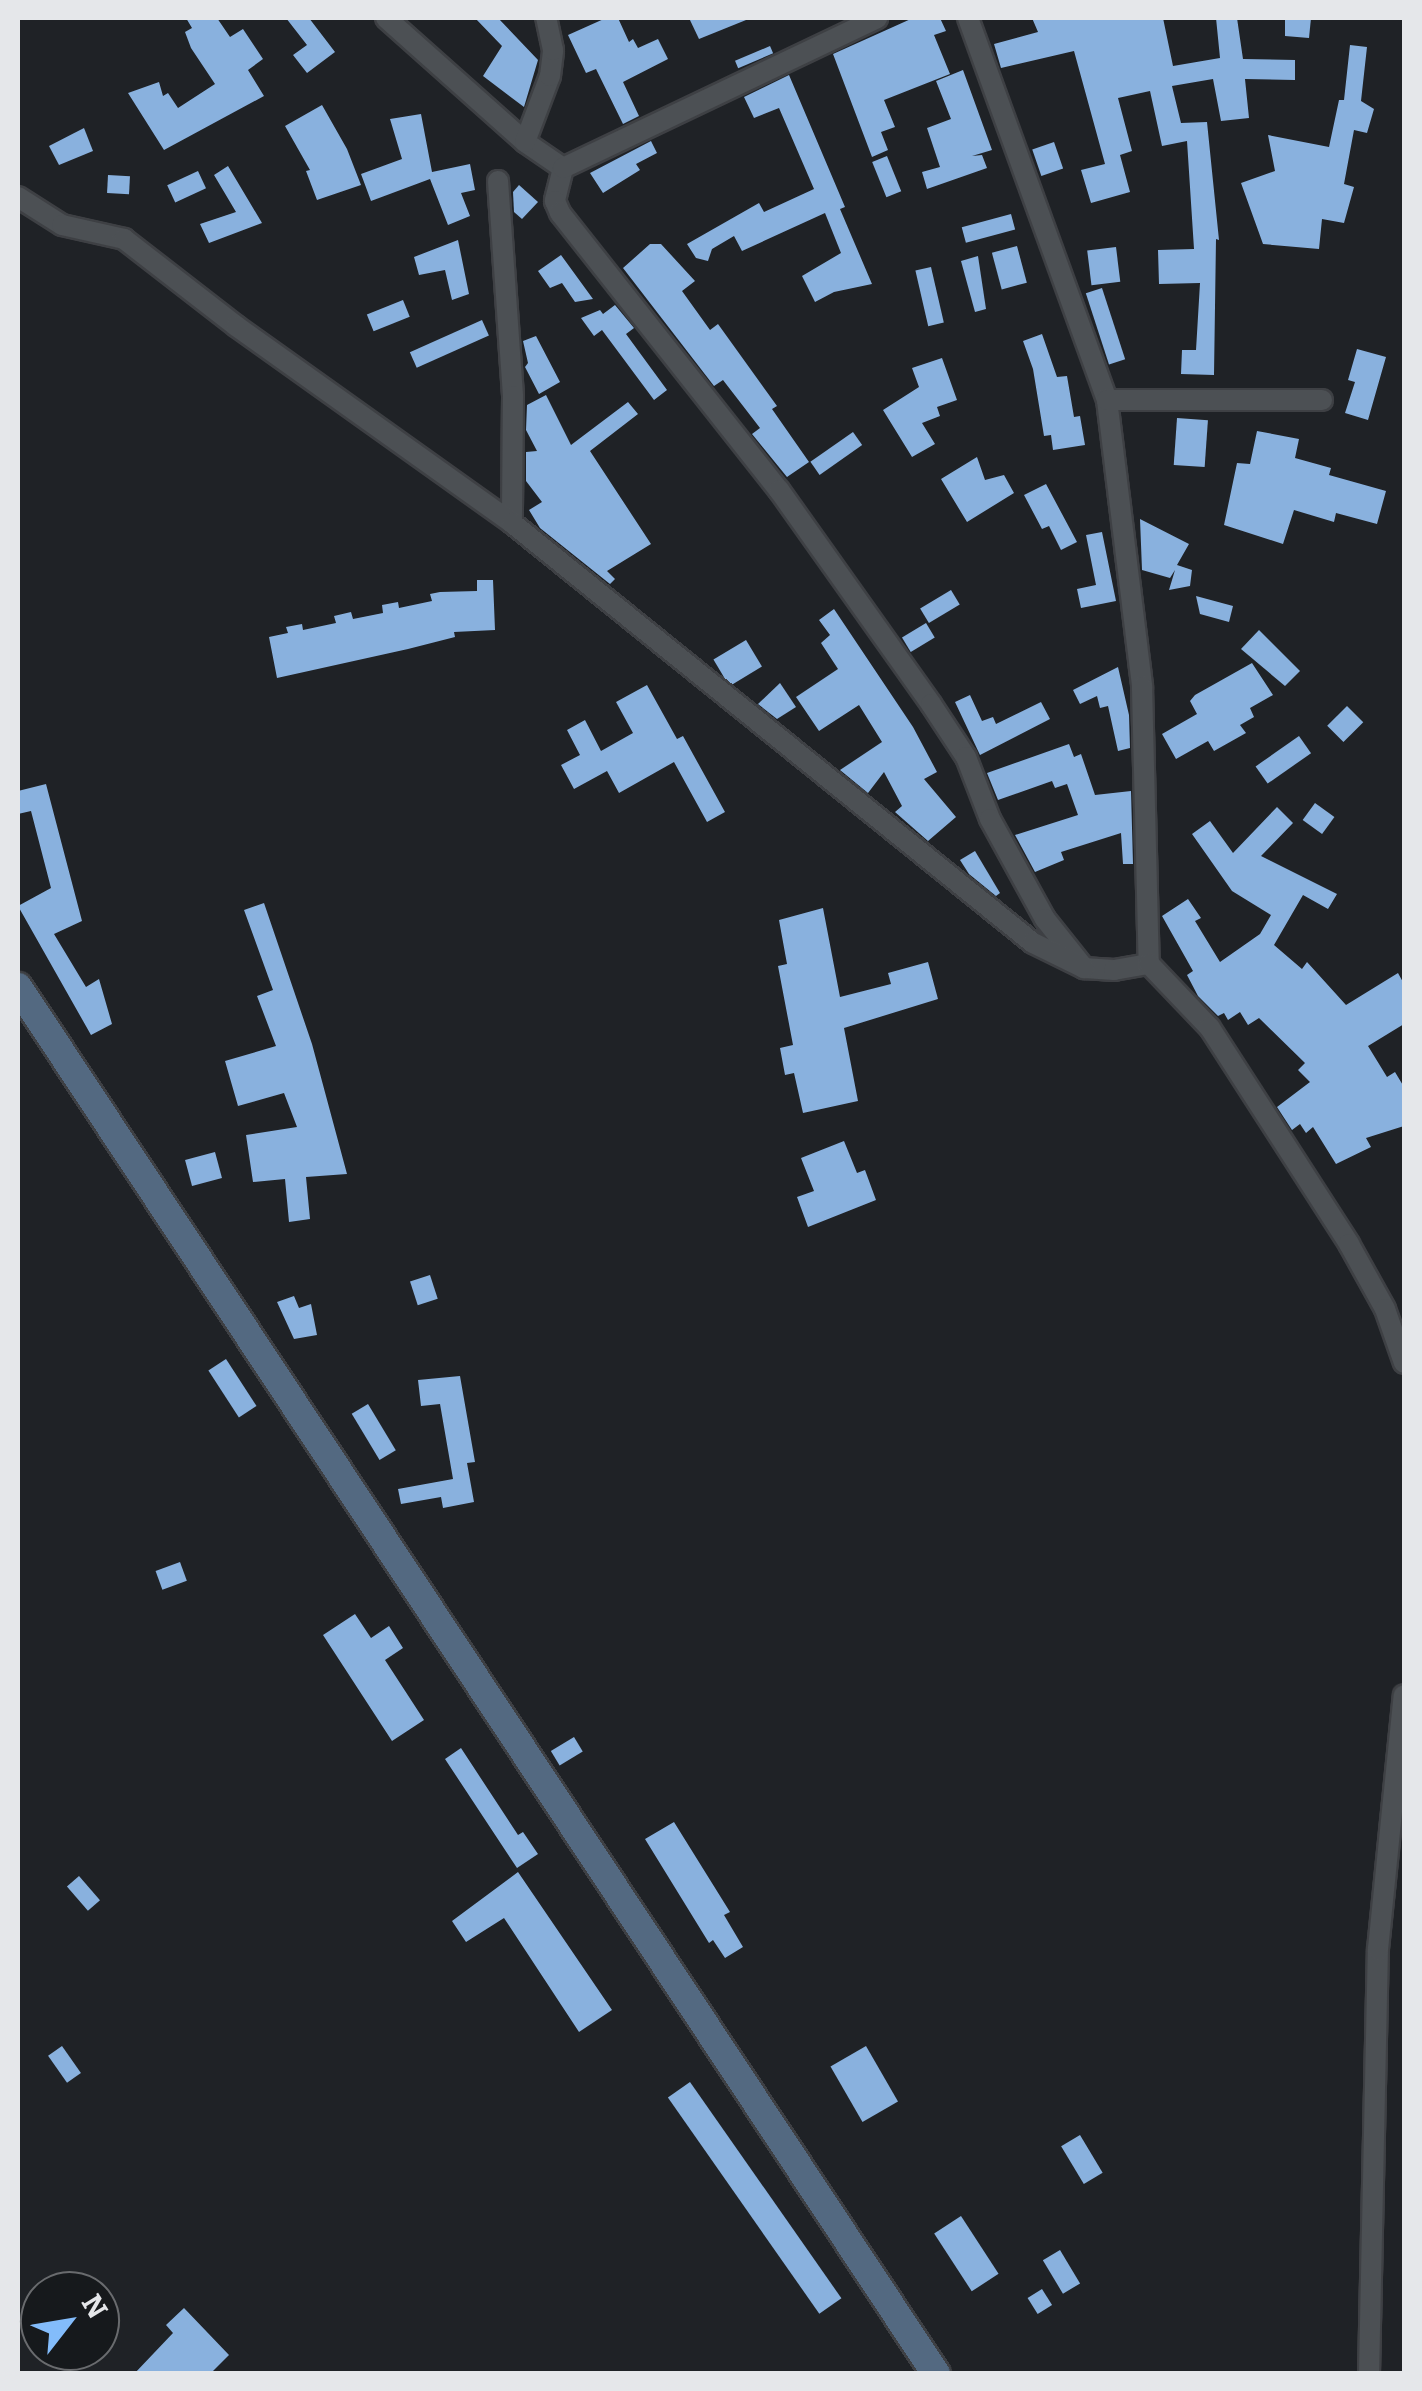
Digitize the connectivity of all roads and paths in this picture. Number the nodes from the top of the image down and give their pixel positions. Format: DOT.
graph roads {
  1 [pos="386,18"];
  2 [pos="546,18"];
  3 [pos="877,18"];
  4 [pos="968,18"];
  5 [pos="526,142"];
  6 [pos="563,168"];
  7 [pos="498,181"];
  8 [pos="18,197"];
  9 [pos="1107,400"];
  10 [pos="1322,400"];
  11 [pos="512,523"];
  12 [pos="1149,964"];
  13 [pos="1084,968"];
  14 [pos="18,987"];
  15 [pos="1404,1363"];
  16 [pos="1404,1694"];
  17 [pos="936,2374"];
  18 [pos="1369,2374"];
  1 -- 5 [label="street"];
  2 -- 5 [label="street"];
  3 -- 6 [label="street"];
  4 -- 9 [label="street"];
  5 -- 6 [label="street"];
  6 -- 13 [label="street"];
  7 -- 11 [label="street"];
  8 -- 11 [label="street"];
  9 -- 10 [label="street"];
  9 -- 12 [label="street"];
  11 -- 13 [label="street"];
  12 -- 13 [label="street"];
  12 -- 15 [label="street"];
  14 -- 17 [label="main road"];
  16 -- 18 [label="street"];
}
